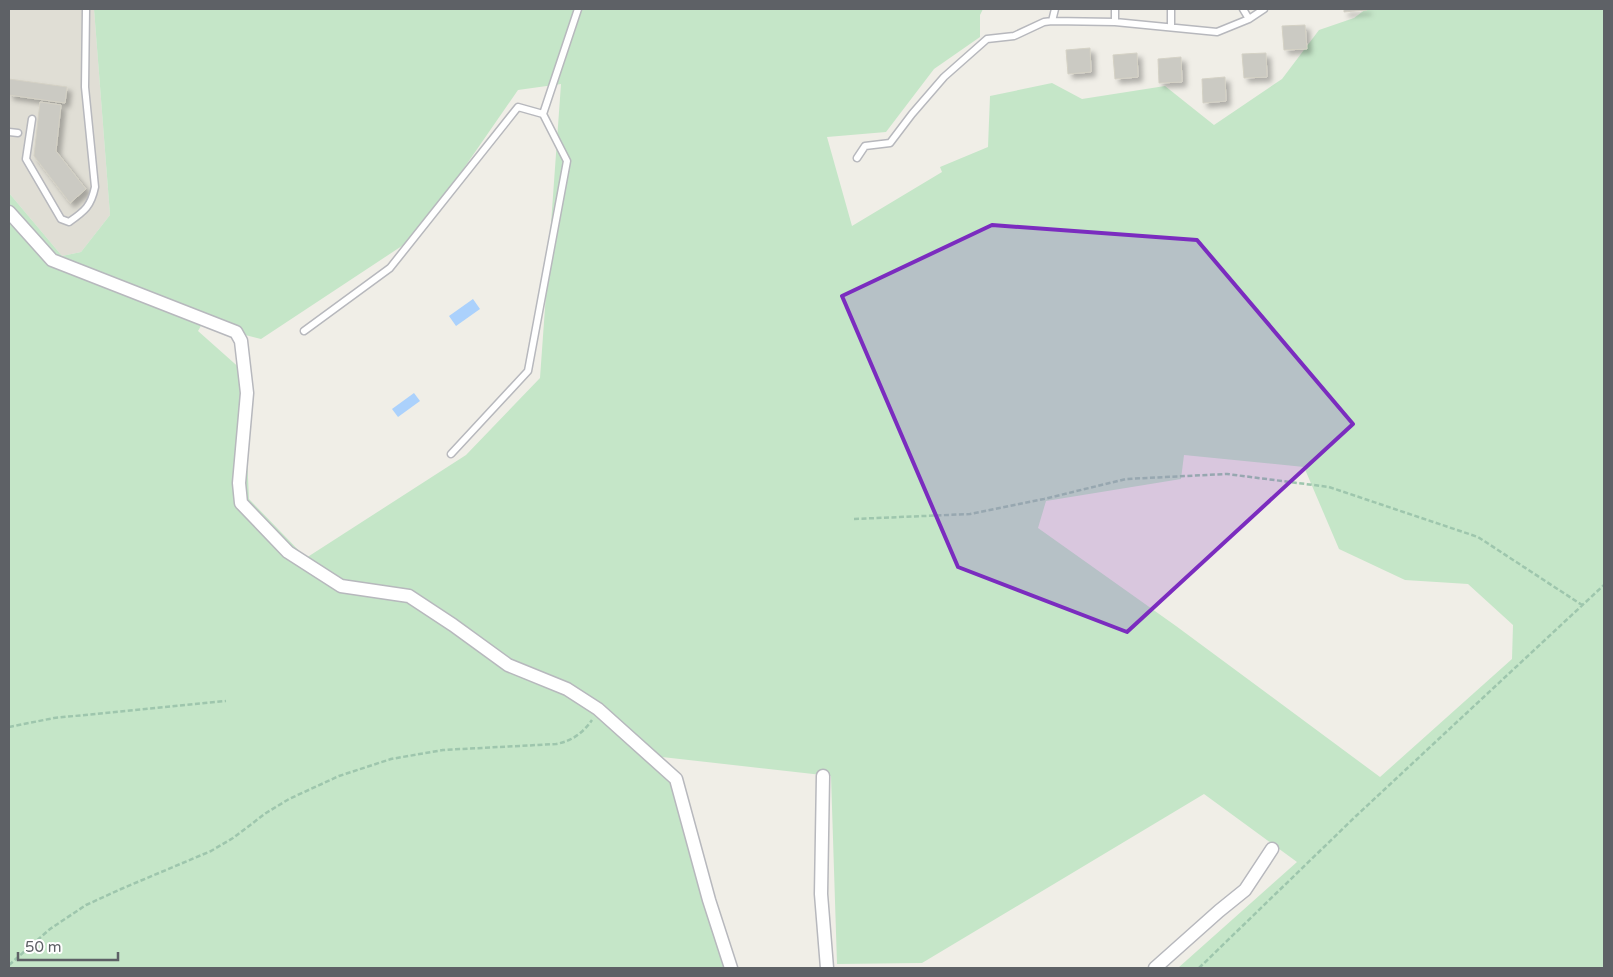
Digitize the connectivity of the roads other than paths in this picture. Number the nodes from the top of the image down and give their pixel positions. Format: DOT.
graph roads {
  1 [pos="86,9"];
  2 [pos="578,9"];
  3 [pos="1055,9"];
  4 [pos="1115,9"];
  5 [pos="1172,9"];
  6 [pos="1243,9"];
  7 [pos="1264,9"];
  8 [pos="1249,19"];
  9 [pos="1052,21"];
  10 [pos="1115,22"];
  11 [pos="1171,28"];
  12 [pos="543,114"];
  13 [pos="32,119"];
  14 [pos="9,132"];
  15 [pos="18,133"];
  16 [pos="857,158"];
  17 [pos="9,212"];
  18 [pos="304,331"];
  19 [pos="451,454"];
  20 [pos="823,776"];
  21 [pos="1272,849"];
  22 [pos="731,968"];
  23 [pos="827,968"];
  24 [pos="1155,968"];
  1 -- 13 [label="lane"];
  2 -- 12 [label="lane"];
  3 -- 9 [label="lane"];
  4 -- 10 [label="lane"];
  5 -- 11 [label="lane"];
  6 -- 8 [label="lane"];
  7 -- 8 [label="lane"];
  8 -- 11 [label="lane"];
  9 -- 10 [label="lane"];
  9 -- 16 [label="lane"];
  10 -- 11 [label="lane"];
  12 -- 18 [label="lane"];
  12 -- 19 [label="lane"];
  14 -- 15 [label="lane"];
  17 -- 22 [label="street"];
  20 -- 23 [label="street"];
  21 -- 24 [label="street"];
}
